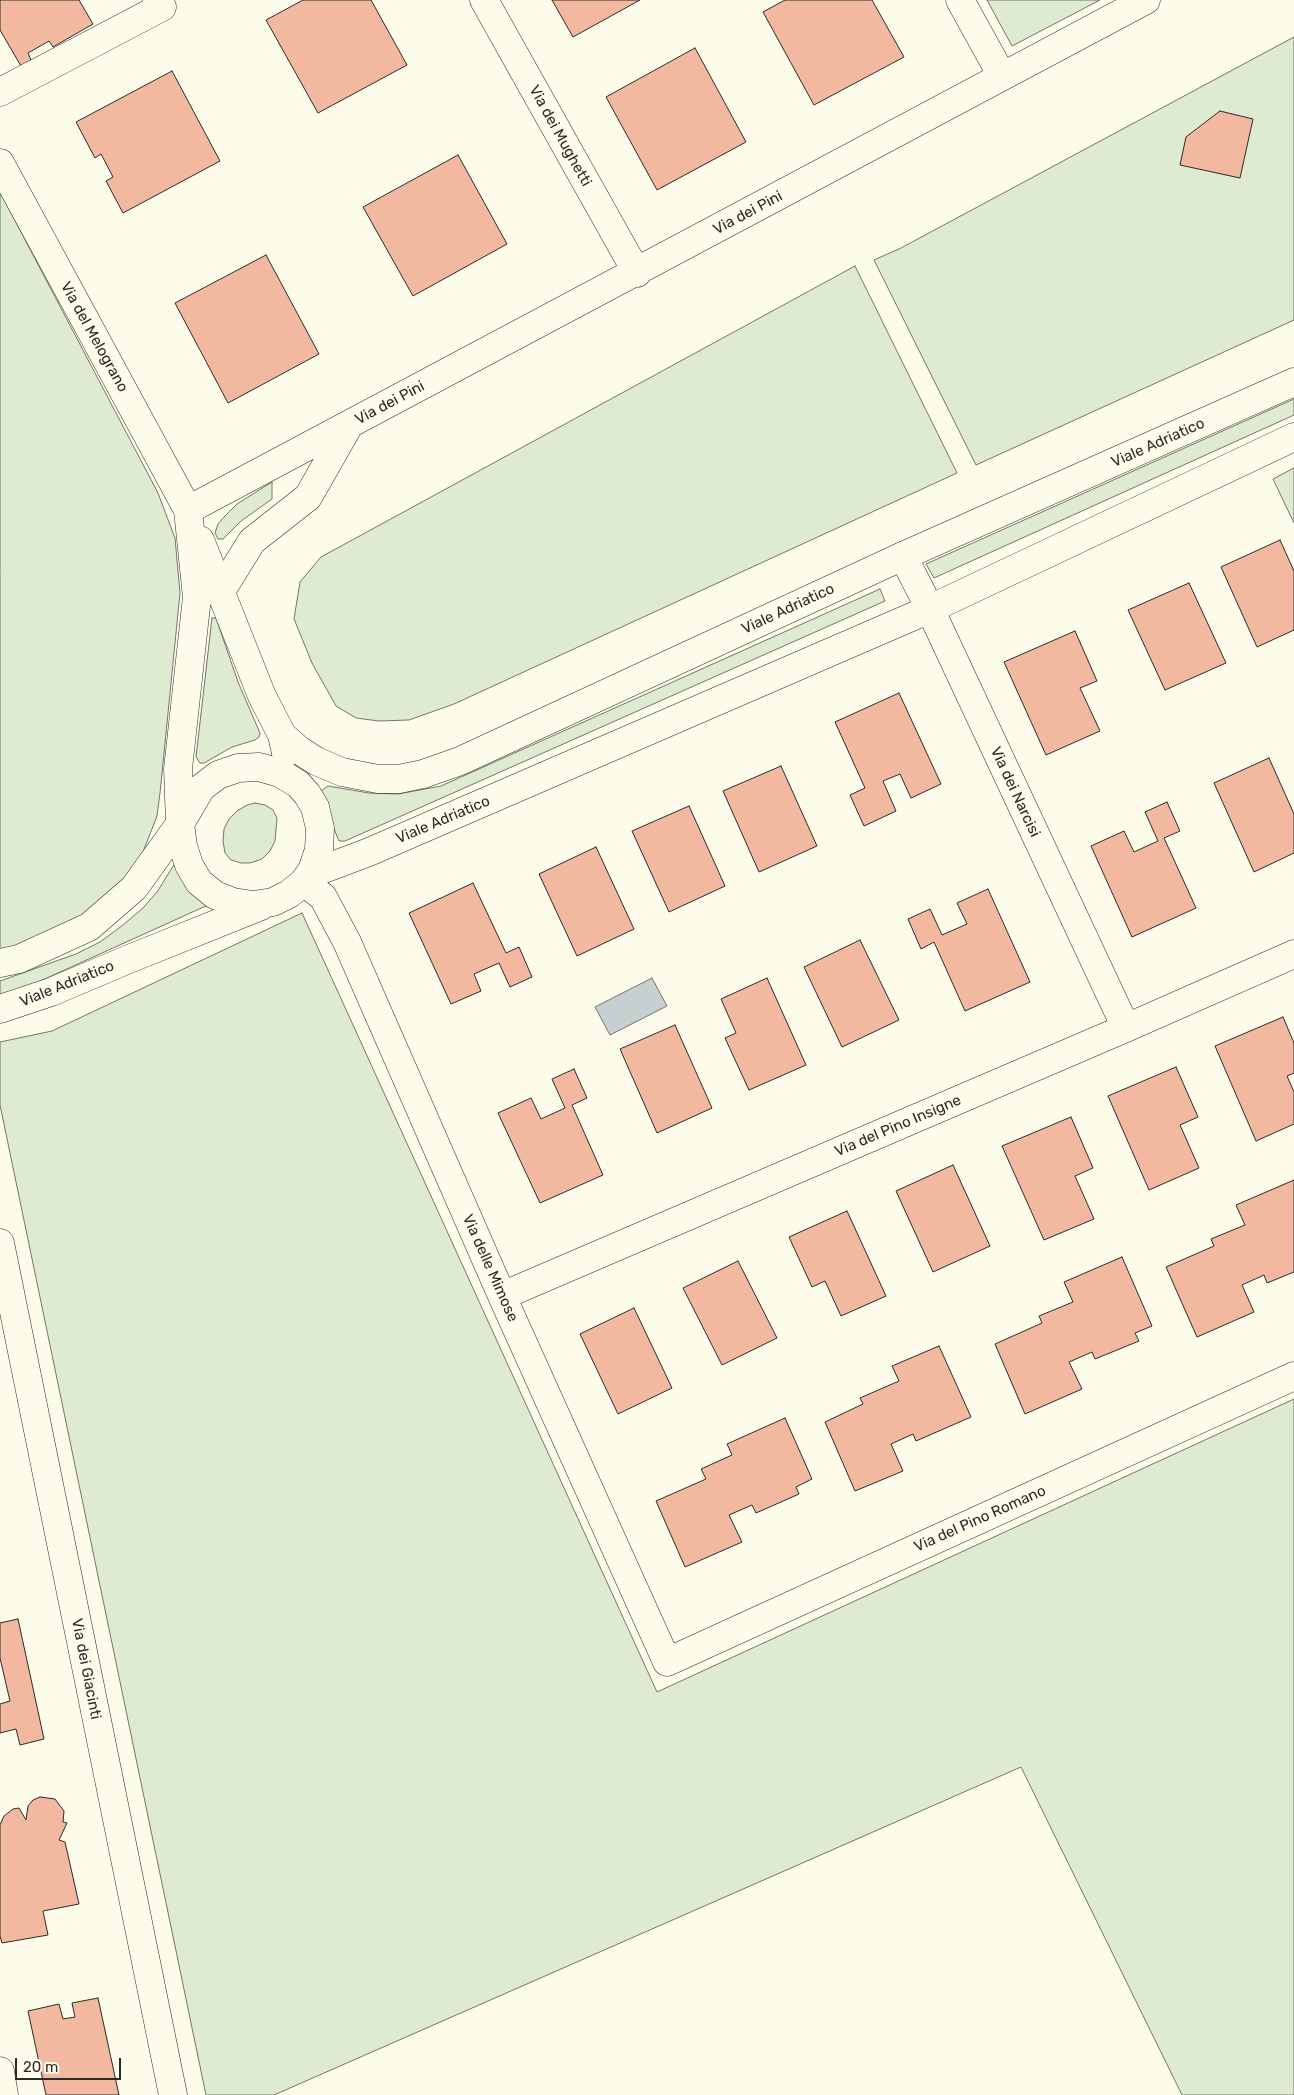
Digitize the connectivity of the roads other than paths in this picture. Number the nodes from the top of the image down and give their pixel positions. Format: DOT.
graph roads {
  1 [pos="157,0"];
  2 [pos="484,0"];
  3 [pos="960,0"];
  4 [pos="1146,0"];
  5 [pos="1002,76"];
  6 [pos="0,92"];
  7 [pos="0,163"];
  8 [pos="636,273"];
  9 [pos="1294,382"];
  10 [pos="349,425"];
  11 [pos="1294,437"];
  12 [pos="188,510"];
  13 [pos="903,556"];
  14 [pos="221,591"];
  15 [pos="930,609"];
  16 [pos="282,734"];
  17 [pos="298,784"];
  18 [pos="180,824"];
  19 [pos="304,882"];
  20 [pos="273,902"];
  21 [pos="1294,954"];
  22 [pos="0,963"];
  23 [pos="0,1009"];
  24 [pos="1126,1028"];
  25 [pos="0,1243"];
  26 [pos="502,1296"];
  27 [pos="1294,1376"];
  28 [pos="667,1662"];
  29 [pos="0,2071"];
  30 [pos="4,2095"];
  31 [pos="173,2095"];
  1 -- 6 [label="street"];
  2 -- 8 [label="street, Via dei Mughetti"];
  3 -- 5 [label="street"];
  4 -- 5 [label="street, Via dei Pini"];
  5 -- 8 [label="street, Via dei Pini"];
  7 -- 12 [label="street, Via del Melograno"];
  8 -- 10 [label="street, Via dei Pini"];
  9 -- 13 [label="street, Viale Adriatico"];
  10 -- 12 [label="street, Via dei Pini"];
  10 -- 14 [label="street, Via dei Pini"];
  11 -- 15 [label="street, Viale Adriatico"];
  12 -- 14 [label="street, Via del Melograno"];
  12 -- 18 [label="street"];
  13 -- 15 [label="street, Via dei Narcisi"];
  13 -- 16 [label="street, Viale Adriatico"];
  14 -- 16 [label="street, Via del Melograno"];
  15 -- 19 [label="street, Viale Adriatico"];
  15 -- 24 [label="street, Via dei Narcisi"];
  16 -- 17 [label="street"];
  17 -- 18 [label="street"];
  17 -- 19 [label="street"];
  18 -- 20 [label="street"];
  18 -- 22 [label="street"];
  19 -- 20 [label="street"];
  19 -- 26 [label="street, Via delle Mimose"];
  20 -- 23 [label="street, Viale Adriatico"];
  21 -- 24 [label="street, Via del Pino Insigne"];
  24 -- 26 [label="street, Via del Pino Insigne"];
  25 -- 31 [label="street, Via dei Giacinti"];
  26 -- 28 [label="street, Via delle Mimose"];
  27 -- 28 [label="street, Via del Pino Romano"];
  29 -- 30 [label="street"];
}
